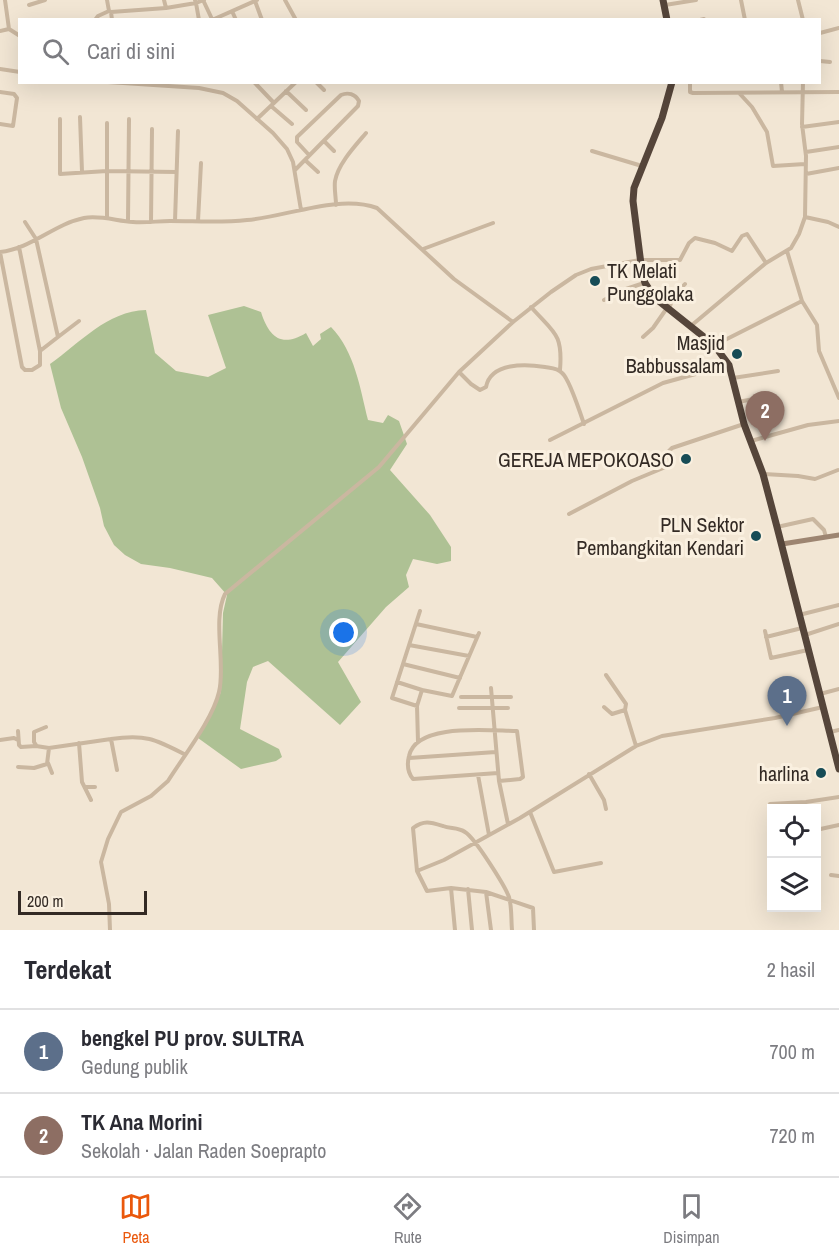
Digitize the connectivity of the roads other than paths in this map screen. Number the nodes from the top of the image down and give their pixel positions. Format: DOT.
graph roads {
  1 [pos="5,0"];
  2 [pos="45,0"];
  3 [pos="107,0"];
  4 [pos="164,0"];
  5 [pos="203,0"];
  6 [pos="285,0"];
  7 [pos="696,0"];
  8 [pos="741,0"];
  9 [pos="798,0"];
  10 [pos="256,1"];
  11 [pos="196,2"];
  12 [pos="664,3"];
  13 [pos="29,5"];
  14 [pos="166,8"];
  15 [pos="232,11"];
  16 [pos="110,12"];
  17 [pos="96,18"];
  18 [pos="112,18"];
  19 [pos="199,18"];
  20 [pos="212,18"];
  21 [pos="214,18"];
  22 [pos="235,18"];
  23 [pos="261,18"];
  24 [pos="295,18"];
  25 [pos="667,18"];
  26 [pos="745,18"];
  27 [pos="802,18"];
  28 [pos="9,28"];
  29 [pos="839,28"];
  30 [pos="0,31"];
  31 [pos="821,32"];
  32 [pos="18,35"];
  33 [pos="821,61"];
  34 [pos="830,62"];
  35 [pos="0,69"];
  36 [pos="18,72"];
  37 [pos="152,84"];
  38 [pos="256,84"];
  39 [pos="294,84"];
  40 [pos="318,84"];
  41 [pos="672,84"];
  42 [pos="690,84"];
  43 [pos="781,84"];
  44 [pos="803,84"];
  45 [pos="176,85"];
  46 [pos="324,90"];
  47 [pos="0,92"];
  48 [pos="286,92"];
  49 [pos="782,92"];
  50 [pos="803,92"];
  51 [pos="839,92"];
  52 [pos="740,94"];
  53 [pos="273,104"];
  54 [pos="306,110"];
  55 [pos="80,117"];
  56 [pos="60,119"];
  57 [pos="129,119"];
  58 [pos="257,119"];
  59 [pos="839,122"];
  60 [pos="107,123"];
  61 [pos="0,124"];
  62 [pos="292,124"];
  63 [pos="802,127"];
  64 [pos="152,129"];
  65 [pos="178,131"];
  66 [pos="366,133"];
  67 [pos="324,141"];
  68 [pos="839,147"];
  69 [pos="333,151"];
  70 [pos="592,151"];
  71 [pos="806,152"];
  72 [pos="309,155"];
  73 [pos="305,160"];
  74 [pos="201,163"];
  75 [pos="805,164"];
  76 [pos="642,166"];
  77 [pos="839,168"];
  78 [pos="107,171"];
  79 [pos="294,171"];
  80 [pos="82,172"];
  81 [pos="128,172"];
  82 [pos="152,172"];
  83 [pos="176,172"];
  84 [pos="318,172"];
  85 [pos="806,174"];
  86 [pos="336,205"];
  87 [pos="302,210"];
  88 [pos="805,217"];
  89 [pos="107,218"];
  90 [pos="128,221"];
  91 [pos="175,221"];
  92 [pos="198,221"];
  93 [pos="25,222"];
  94 [pos="152,222"];
  95 [pos="493,222"];
  96 [pos="839,227"];
  97 [pos="36,239"];
  98 [pos="19,247"];
  99 [pos="423,249"];
  100 [pos="787,251"];
  101 [pos="0,252"];
  102 [pos="640,260"];
  103 [pos="766,263"];
  104 [pos="645,283"];
  105 [pos="685,284"];
  106 [pos="604,300"];
  107 [pos="802,301"];
  108 [pos="531,307"];
  109 [pos="668,308"];
  110 [pos="79,321"];
  111 [pos="513,322"];
  112 [pos="692,325"];
  113 [pos="58,337"];
  114 [pos="643,337"];
  115 [pos="714,345"];
  116 [pos="40,351"];
  117 [pos="729,365"];
  118 [pos="560,370"];
  119 [pos="778,371"];
  120 [pos="459,372"];
  121 [pos="733,378"];
  122 [pos="769,396"];
  123 [pos="839,398"];
  124 [pos="738,402"];
  125 [pos="839,421"];
  126 [pos="584,424"];
  127 [pos="744,424"];
  128 [pos="550,440"];
  129 [pos="751,441"];
  130 [pos="838,470"];
  131 [pos="763,474"];
  132 [pos="569,514"];
  133 [pos="777,527"];
  134 [pos="839,535"];
  135 [pos="826,537"];
  136 [pos="782,544"];
  137 [pos="839,605"];
  138 [pos="420,611"];
  139 [pos="799,615"];
  140 [pos="416,624"];
  141 [pos="839,624"];
  142 [pos="765,631"];
  143 [pos="803,631"];
  144 [pos="766,637"];
  145 [pos="409,645"];
  146 [pos="808,650"];
  147 [pos="469,656"];
  148 [pos="403,664"];
  149 [pos="606,675"];
  150 [pos="460,678"];
  151 [pos="397,682"];
  152 [pos="491,688"];
  153 [pos="839,689"];
  154 [pos="422,690"];
  155 [pos="820,694"];
  156 [pos="461,697"];
  157 [pos="492,697"];
  158 [pos="511,697"];
  159 [pos="417,706"];
  160 [pos="604,707"];
  161 [pos="823,707"];
  162 [pos="459,708"];
  163 [pos="508,708"];
  164 [pos="493,709"];
  165 [pos="625,710"];
  166 [pos="46,727"];
  167 [pos="839,730"];
  168 [pos="18,731"];
  169 [pos="495,731"];
  170 [pos="830,732"];
  171 [pos="111,739"];
  172 [pos="0,740"];
  173 [pos="19,740"];
  174 [pos="79,743"];
  175 [pos="418,743"];
  176 [pos="836,745"];
  177 [pos="36,746"];
  178 [pos="636,746"];
  179 [pos="49,748"];
  180 [pos="496,752"];
  181 [pos="184,754"];
  182 [pos="409,758"];
  183 [pos="47,763"];
  184 [pos="18,767"];
  185 [pos="839,769"];
  186 [pos="117,770"];
  187 [pos="52,773"];
  188 [pos="498,773"];
  189 [pos="589,774"];
  190 [pos="478,775"];
  191 [pos="499,781"];
  192 [pos="84,787"];
  193 [pos="95,787"];
  194 [pos="839,797"];
  195 [pos="91,800"];
  196 [pos="770,804"];
  197 [pos="606,809"];
  198 [pos="530,812"];
  199 [pos="508,824"];
  200 [pos="839,825"];
  201 [pos="821,829"];
  202 [pos="489,835"];
  203 [pos="475,843"];
  204 [pos="601,863"];
  205 [pos="417,871"];
  206 [pos="831,875"];
  207 [pos="839,876"];
  208 [pos="451,888"];
  209 [pos="468,889"];
  210 [pos="486,892"];
  211 [pos="510,899"];
  212 [pos="110,930"];
  213 [pos="455,930"];
  214 [pos="472,930"];
  215 [pos="491,930"];
  216 [pos="512,930"];
  217 [pos="534,930"];
  1 -- 28 [label="street"];
  2 -- 13 [label="street"];
  3 -- 16 [label="street"];
  4 -- 14 [label="street"];
  5 -- 11 [label="street"];
  5 -- 20 [label="street"];
  6 -- 24 [label="street"];
  7 -- 12 [label="street"];
  8 -- 26 [label="street"];
  9 -- 27 [label="street"];
  10 -- 15 [label="street"];
  10 -- 23 [label="street"];
  11 -- 14 [label="street"];
  11 -- 19 [label="street"];
  12 -- 25 [label="highway"];
  14 -- 16 [label="street"];
  15 -- 21 [label="street"];
  15 -- 22 [label="street"];
  16 -- 17 [label="street"];
  16 -- 18 [label="street"];
  28 -- 30 [label="street"];
  28 -- 32 [label="street"];
  29 -- 31 [label="street"];
  33 -- 34 [label="street"];
  35 -- 36 [label="street"];
  37 -- 45 [label="street"];
  38 -- 53 [label="street"];
  39 -- 48 [label="street"];
  40 -- 46 [label="street"];
  41 -- 76 [label="highway"];
  42 -- 52 [label="street"];
  43 -- 49 [label="street"];
  44 -- 50 [label="street"];
  45 -- 58 [label="street"];
  47 -- 61 [label="street"];
  48 -- 53 [label="street"];
  48 -- 54 [label="street"];
  49 -- 50 [label="street"];
  49 -- 52 [label="street"];
  50 -- 51 [label="street"];
  50 -- 63 [label="street"];
  52 -- 75 [label="street"];
  53 -- 58 [label="street"];
  53 -- 62 [label="street"];
  55 -- 80 [label="street"];
  56 -- 80 [label="street"];
  57 -- 81 [label="street"];
  58 -- 79 [label="street"];
  59 -- 63 [label="street"];
  60 -- 78 [label="street"];
  63 -- 71 [label="street"];
  64 -- 82 [label="street"];
  65 -- 83 [label="street"];
  66 -- 86 [label="street"];
  67 -- 69 [label="street"];
  67 -- 72 [label="street"];
  67 -- 72 [label="street"];
  68 -- 71 [label="street"];
  70 -- 76 [label="street"];
  71 -- 75 [label="street"];
  72 -- 73 [label="street"];
  73 -- 79 [label="street"];
  73 -- 84 [label="street"];
  74 -- 92 [label="street"];
  75 -- 85 [label="street"];
  76 -- 102 [label="highway"];
  77 -- 85 [label="street"];
  78 -- 80 [label="street"];
  78 -- 81 [label="street"];
  78 -- 89 [label="street"];
  79 -- 87 [label="street"];
  81 -- 82 [label="street"];
  81 -- 90 [label="street"];
  82 -- 83 [label="street"];
  82 -- 94 [label="street"];
  83 -- 91 [label="street"];
  85 -- 88 [label="street"];
  86 -- 87 [label="street"];
  86 -- 99 [label="street"];
  87 -- 92 [label="street"];
  88 -- 96 [label="street"];
  88 -- 100 [label="street"];
  89 -- 90 [label="street"];
  89 -- 97 [label="street"];
  90 -- 94 [label="street"];
  91 -- 92 [label="street"];
  91 -- 94 [label="street"];
  93 -- 97 [label="street"];
  95 -- 99 [label="street"];
  97 -- 98 [label="street"];
  97 -- 113 [label="street"];
  98 -- 101 [label="street"];
  98 -- 116 [label="street"];
  99 -- 111 [label="street"];
  100 -- 103 [label="street"];
  100 -- 107 [label="street"];
  101 -- 116 [label="street"];
  102 -- 103 [label="street"];
  102 -- 104 [label="highway"];
  102 -- 108 [label="street"];
  103 -- 112 [label="street"];
  104 -- 106 [label="street"];
  104 -- 109 [label="highway"];
  105 -- 109 [label="street"];
  107 -- 115 [label="street"];
  107 -- 123 [label="street"];
  108 -- 111 [label="street"];
  108 -- 118 [label="street"];
  109 -- 112 [label="highway"];
  109 -- 114 [label="street"];
  110 -- 113 [label="street"];
  111 -- 120 [label="street"];
  112 -- 115 [label="highway"];
  113 -- 116 [label="street"];
  115 -- 117 [label="highway"];
  117 -- 121 [label="highway"];
  117 -- 126 [label="street"];
  118 -- 120 [label="street"];
  118 -- 126 [label="street"];
  119 -- 121 [label="street"];
  120 -- 181 [label="street"];
  121 -- 124 [label="highway"];
  122 -- 124 [label="street"];
  124 -- 127 [label="highway"];
  125 -- 129 [label="street"];
  126 -- 128 [label="street"];
  127 -- 129 [label="highway"];
  127 -- 132 [label="street"];
  129 -- 131 [label="highway"];
  130 -- 131 [label="street"];
  131 -- 133 [label="highway"];
  133 -- 135 [label="street"];
  133 -- 136 [label="highway"];
  134 -- 135 [label="main road"];
  135 -- 136 [label="main road"];
  136 -- 139 [label="highway"];
  137 -- 139 [label="street"];
  138 -- 140 [label="street"];
  139 -- 143 [label="highway"];
  140 -- 145 [label="street"];
  140 -- 147 [label="street"];
  141 -- 143 [label="street"];
  142 -- 144 [label="street"];
  143 -- 144 [label="street"];
  143 -- 146 [label="highway"];
  144 -- 146 [label="street"];
  145 -- 147 [label="street"];
  145 -- 148 [label="street"];
  146 -- 155 [label="highway"];
  147 -- 150 [label="street"];
  148 -- 150 [label="street"];
  148 -- 151 [label="street"];
  149 -- 165 [label="street"];
  150 -- 154 [label="street"];
  151 -- 154 [label="street"];
  151 -- 159 [label="street"];
  152 -- 157 [label="street"];
  153 -- 155 [label="street"];
  154 -- 159 [label="street"];
  155 -- 161 [label="highway"];
  156 -- 157 [label="street"];
  157 -- 158 [label="street"];
  157 -- 164 [label="street"];
  159 -- 175 [label="street"];
  160 -- 165 [label="street"];
  161 -- 170 [label="highway"];
  161 -- 178 [label="street"];
  162 -- 164 [label="street"];
  163 -- 164 [label="street"];
  164 -- 169 [label="street"];
  165 -- 178 [label="street"];
  166 -- 177 [label="street"];
  167 -- 170 [label="street"];
  168 -- 173 [label="street"];
  169 -- 175 [label="street"];
  169 -- 180 [label="street"];
  169 -- 191 [label="street"];
  170 -- 176 [label="highway"];
  171 -- 174 [label="street"];
  171 -- 181 [label="street"];
  171 -- 186 [label="street"];
  172 -- 173 [label="street"];
  173 -- 177 [label="street"];
  174 -- 179 [label="street"];
  174 -- 192 [label="street"];
  175 -- 182 [label="street"];
  176 -- 185 [label="highway"];
  177 -- 179 [label="street"];
  178 -- 189 [label="street"];
  179 -- 183 [label="street"];
  180 -- 182 [label="street"];
  180 -- 188 [label="street"];
  181 -- 212 [label="street"];
  182 -- 190 [label="street"];
  183 -- 184 [label="street"];
  183 -- 187 [label="street"];
  188 -- 190 [label="street"];
  188 -- 191 [label="street"];
  189 -- 197 [label="street"];
  189 -- 198 [label="street"];
  190 -- 202 [label="street"];
  191 -- 199 [label="street"];
  192 -- 193 [label="street"];
  192 -- 195 [label="street"];
  194 -- 196 [label="street"];
  198 -- 199 [label="street"];
  198 -- 204 [label="street"];
  199 -- 202 [label="street"];
  200 -- 201 [label="street"];
  202 -- 203 [label="street"];
  203 -- 205 [label="street"];
  203 -- 205 [label="street"];
  203 -- 211 [label="street"];
  205 -- 208 [label="street"];
  206 -- 207 [label="street"];
  208 -- 209 [label="street"];
  208 -- 213 [label="street"];
  209 -- 210 [label="street"];
  209 -- 214 [label="street"];
  210 -- 211 [label="street"];
  210 -- 215 [label="street"];
  211 -- 216 [label="street"];
  211 -- 217 [label="street"];
}
